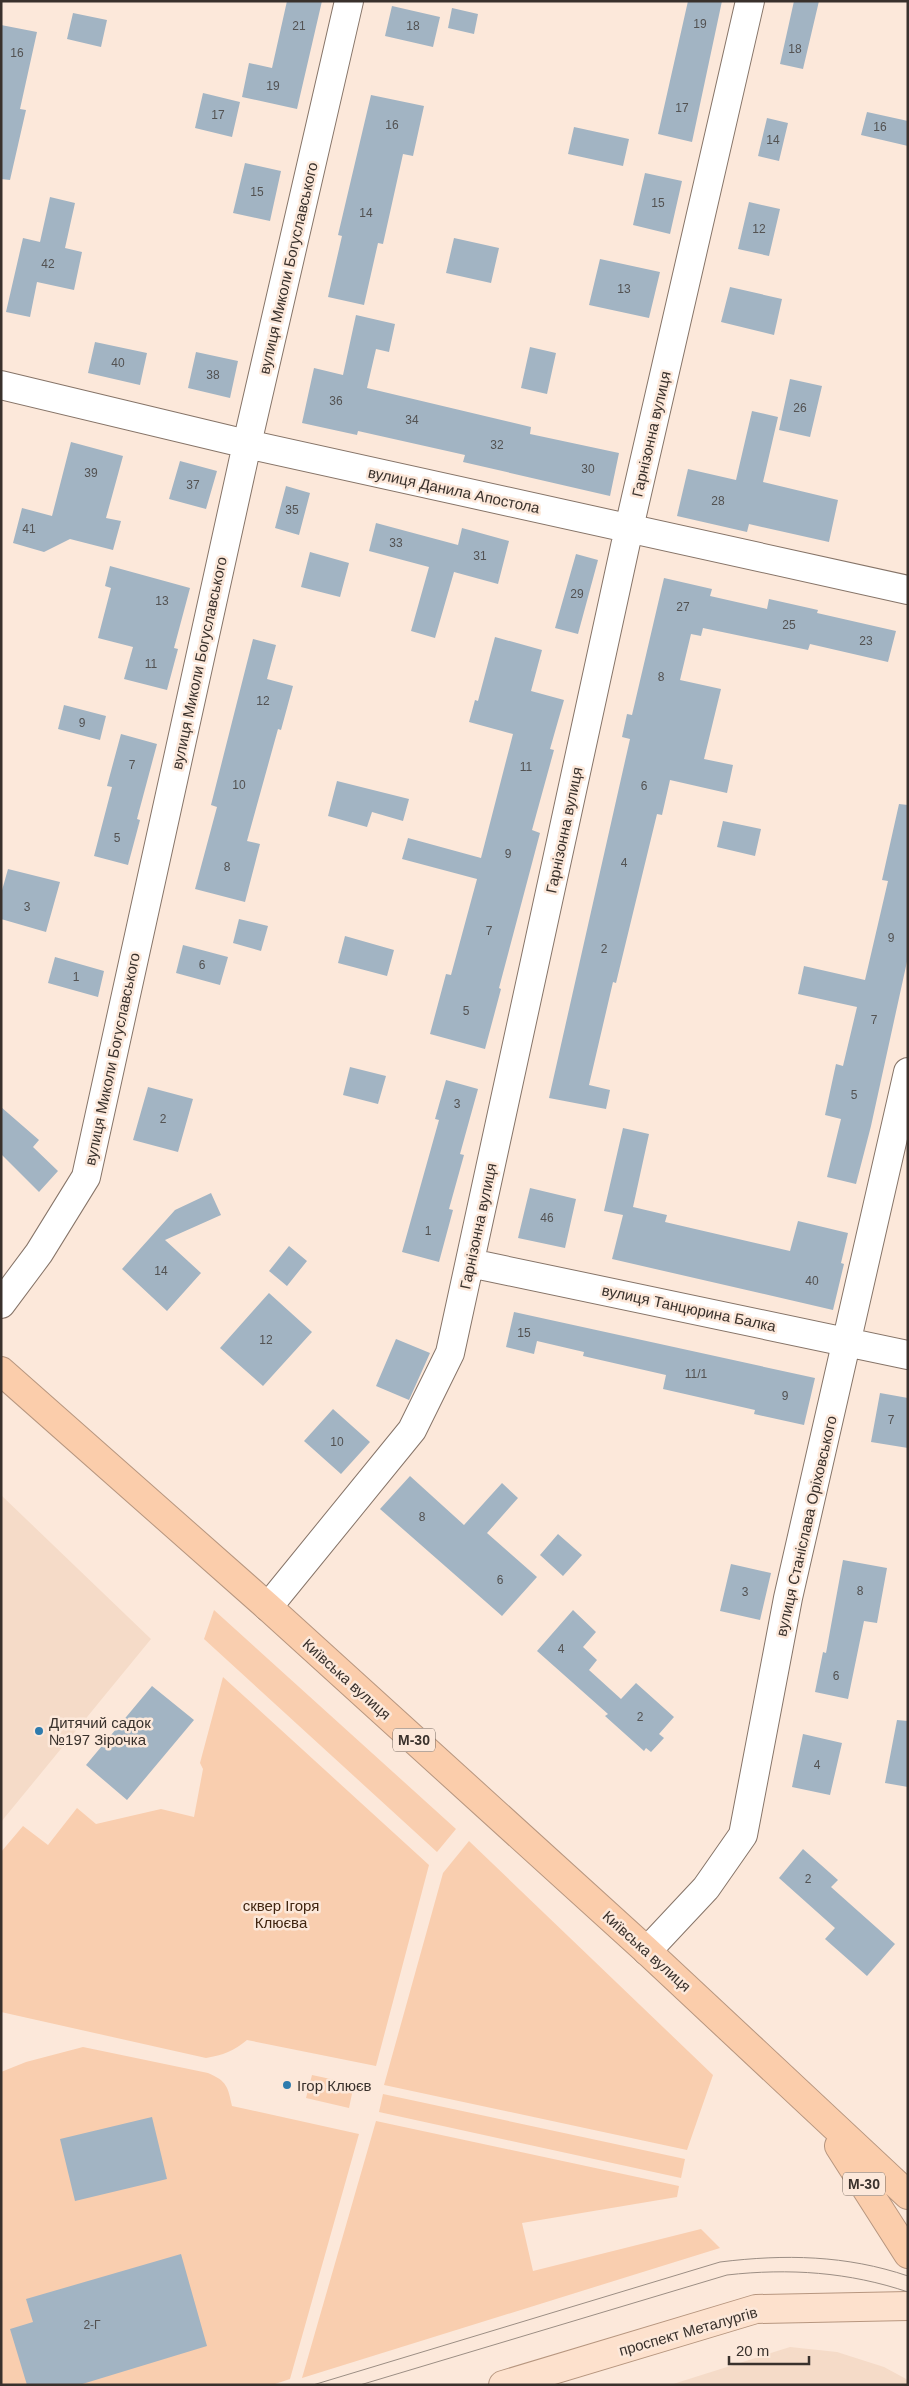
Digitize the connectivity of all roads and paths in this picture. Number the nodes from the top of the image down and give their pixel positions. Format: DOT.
graph roads {
  1 [pos="350,1"];
  2 [pos="750,1"];
  3 [pos="1,385"];
  4 [pos="247,444"];
  5 [pos="629,528"];
  6 [pos="908,590"];
  7 [pos="908,1072"];
  8 [pos="470,1263"];
  9 [pos="1,1304"];
  10 [pos="848,1341"];
  11 [pos="908,1355"];
  12 [pos="1,1372"];
  13 [pos="268,1607"];
  14 [pos="647,1951"];
  15 [pos="820,2115"];
  16 [pos="908,2195"];
  17 [pos="908,2254"];
  18 [pos="908,2306"];
  19 [pos="503,2385"];
  1 -- 4 [label="street, вулиця Миколи Богуславського"];
  2 -- 5 [label="street, Гарнізонна вулиця"];
  3 -- 4 [label="street, вулиця Данила Апостола"];
  4 -- 5 [label="street, вулиця Данила Апостола"];
  4 -- 9 [label="street, вулиця Миколи Богуславського"];
  5 -- 6 [label="street, вулиця Данила Апостола"];
  5 -- 8 [label="street, Гарнізонна вулиця"];
  7 -- 10 [label="street, вулиця Станіслава Оріховського"];
  8 -- 10 [label="street, вулиця Танцюрина Балка"];
  8 -- 13 [label="street, Гарнізонна вулиця"];
  10 -- 11 [label="street, вулиця Танцюрина Балка"];
  10 -- 14 [label="street, вулиця Станіслава Оріховського"];
  12 -- 13 [label="highway, Київська вулиця / М-30"];
  13 -- 14 [label="highway, Київська вулиця / М-30"];
  14 -- 15 [label="highway, Київська вулиця / М-30"];
  15 -- 16 [label="highway, Київська вулиця / М-30"];
  15 -- 17 [label="highway, Київська вулиця / М-30"];
  18 -- 19 [label="main road, проспект Металургів"];
}
